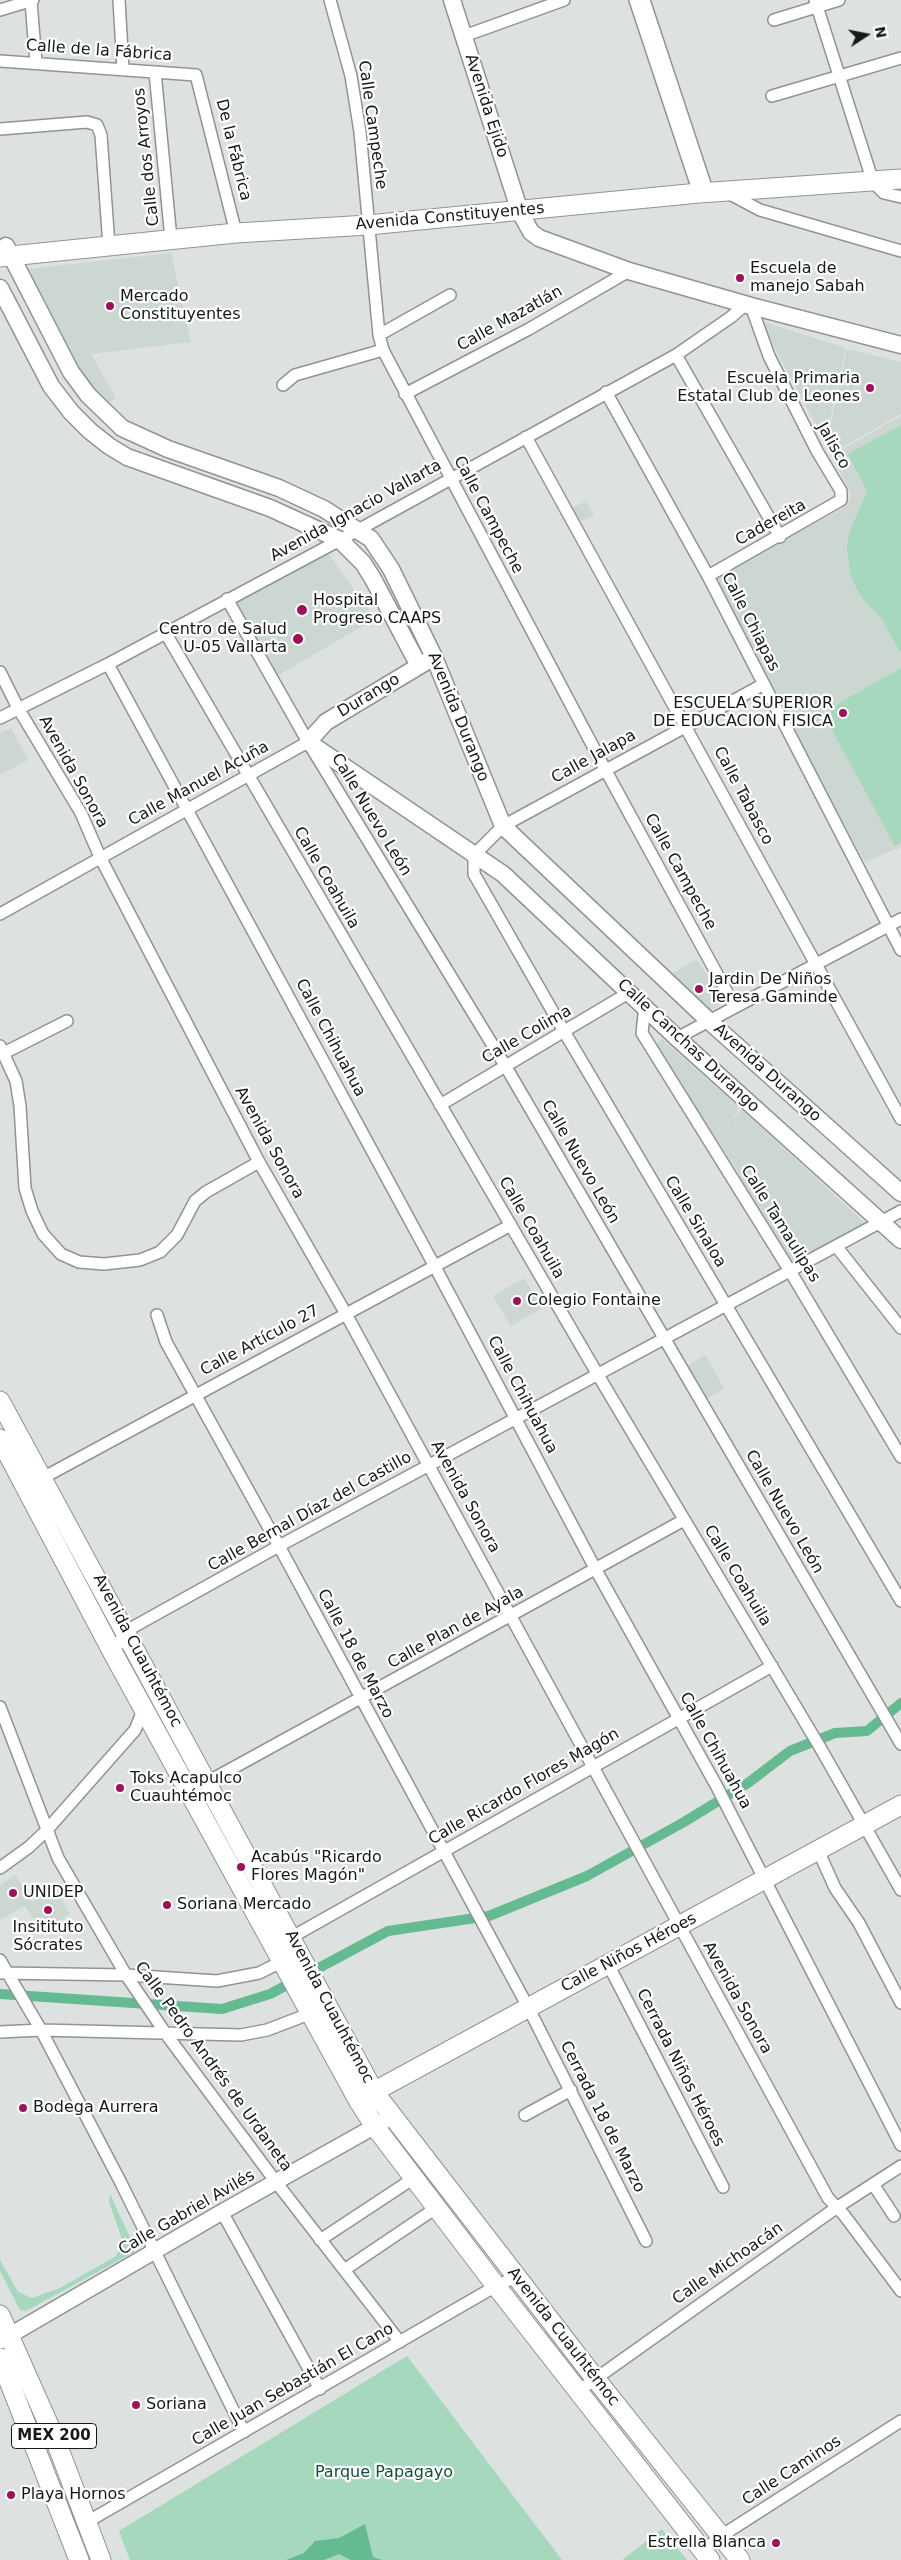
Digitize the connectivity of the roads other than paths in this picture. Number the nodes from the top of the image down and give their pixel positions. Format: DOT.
graph roads {
  1 [pos="32,0"];
  2 [pos="119,0"];
  3 [pos="330,0"];
  4 [pos="452,0"];
  5 [pos="459,0"];
  6 [pos="564,0"];
  7 [pos="635,0"];
  8 [pos="644,0"];
  9 [pos="839,0"];
  10 [pos="816,3"];
  11 [pos="0,10"];
  12 [pos="774,20"];
  13 [pos="467,35"];
  14 [pos="901,58"];
  15 [pos="0,61"];
  16 [pos="36,63"];
  17 [pos="123,69"];
  18 [pos="155,72"];
  19 [pos="196,75"];
  20 [pos="839,78"];
  21 [pos="772,96"];
  22 [pos="0,129"];
  23 [pos="901,169"];
  24 [pos="871,177"];
  25 [pos="901,179"];
  26 [pos="708,188"];
  27 [pos="901,197"];
  28 [pos="524,211"];
  29 [pos="367,220"];
  30 [pos="236,228"];
  31 [pos="171,234"];
  32 [pos="108,241"];
  33 [pos="4,251"];
  34 [pos="901,251"];
  35 [pos="629,271"];
  36 [pos="0,288"];
  37 [pos="450,295"];
  38 [pos="34,302"];
  39 [pos="748,305"];
  40 [pos="13,314"];
  41 [pos="379,334"];
  42 [pos="901,345"];
  43 [pos="383,350"];
  44 [pos="676,355"];
  45 [pos="283,386"];
  46 [pos="606,392"];
  47 [pos="405,394"];
  48 [pos="122,428"];
  49 [pos="526,437"];
  50 [pos="108,446"];
  51 [pos="450,478"];
  52 [pos="841,491"];
  53 [pos="359,530"];
  54 [pos="780,537"];
  55 [pos="340,540"];
  56 [pos="708,576"];
  57 [pos="227,599"];
  58 [pos="165,632"];
  59 [pos="434,656"];
  60 [pos="108,664"];
  61 [pos="419,666"];
  62 [pos="0,672"];
  63 [pos="764,684"];
  64 [pos="18,708"];
  65 [pos="0,718"];
  66 [pos="687,726"];
  67 [pos="308,742"];
  68 [pos="605,769"];
  69 [pos="248,776"];
  70 [pos="188,808"];
  71 [pos="503,826"];
  72 [pos="474,855"];
  73 [pos="100,857"];
  74 [pos="0,914"];
  75 [pos="901,919"];
  76 [pos="888,926"];
  77 [pos="901,950"];
  78 [pos="815,964"];
  79 [pos="630,992"];
  80 [pos="645,1006"];
  81 [pos="736,1007"];
  82 [pos="67,1021"];
  83 [pos="709,1021"];
  84 [pos="565,1033"];
  85 [pos="677,1038"];
  86 [pos="2,1049"];
  87 [pos="506,1067"];
  88 [pos="440,1105"];
  89 [pos="901,1119"];
  90 [pos="259,1162"];
  91 [pos="901,1193"];
  92 [pos="901,1211"];
  93 [pos="881,1222"];
  94 [pos="510,1226"];
  95 [pos="901,1240"];
  96 [pos="836,1246"];
  97 [pos="434,1265"];
  98 [pos="790,1271"];
  99 [pos="726,1306"];
  100 [pos="346,1314"];
  101 [pos="157,1315"];
  102 [pos="901,1328"];
  103 [pos="664,1340"];
  104 [pos="598,1375"];
  105 [pos="194,1395"];
  106 [pos="0,1401"];
  107 [pos="516,1419"];
  108 [pos="0,1439"];
  109 [pos="12,1456"];
  110 [pos="901,1457"];
  111 [pos="429,1465"];
  112 [pos="34,1483"];
  113 [pos="684,1520"];
  114 [pos="279,1546"];
  115 [pos="596,1570"];
  116 [pos="901,1601"];
  117 [pos="512,1615"];
  118 [pos="126,1631"];
  119 [pos="112,1652"];
  120 [pos="772,1666"];
  121 [pos="360,1700"];
  122 [pos="0,1707"];
  123 [pos="144,1708"];
  124 [pos="679,1718"];
  125 [pos="898,1740"];
  126 [pos="592,1766"];
  127 [pos="207,1782"];
  128 [pos="190,1792"];
  129 [pos="901,1805"];
  130 [pos="863,1825"];
  131 [pos="46,1832"];
  132 [pos="818,1850"];
  133 [pos="444,1851"];
  134 [pos="0,1868"];
  135 [pos="766,1878"];
  136 [pos="901,1890"];
  137 [pos="679,1926"];
  138 [pos="292,1936"];
  139 [pos="0,1960"];
  140 [pos="608,1964"];
  141 [pos="283,1966"];
  142 [pos="126,1974"];
  143 [pos="5,1975"];
  144 [pos="901,2003"];
  145 [pos="528,2007"];
  146 [pos="309,2014"];
  147 [pos="38,2025"];
  148 [pos="164,2031"];
  149 [pos="0,2032"];
  150 [pos="571,2090"];
  151 [pos="374,2092"];
  152 [pos="358,2100"];
  153 [pos="525,2115"];
  154 [pos="393,2116"];
  155 [pos="376,2128"];
  156 [pos="901,2145"];
  157 [pos="901,2166"];
  158 [pos="414,2178"];
  159 [pos="276,2182"];
  160 [pos="873,2184"];
  161 [pos="723,2187"];
  162 [pos="436,2208"];
  163 [pos="836,2208"];
  164 [pos="222,2212"];
  165 [pos="894,2216"];
  166 [pos="320,2240"];
  167 [pos="646,2241"];
  168 [pos="156,2252"];
  169 [pos="344,2270"];
  170 [pos="516,2277"];
  171 [pos="496,2286"];
  172 [pos="901,2292"];
  173 [pos="0,2315"];
  174 [pos="5,2338"];
  175 [pos="400,2342"];
  176 [pos="0,2358"];
  177 [pos="594,2378"];
  178 [pos="320,2390"];
  179 [pos="577,2392"];
  180 [pos="901,2420"];
  181 [pos="244,2432"];
  182 [pos="87,2522"];
  183 [pos="721,2536"];
  184 [pos="706,2556"];
  185 [pos="79,2560"];
  186 [pos="101,2560"];
  187 [pos="740,2560"];
  1 -- 11 [label="street"];
  1 -- 16 [label="street"];
  2 -- 17 [label="street"];
  3 -- 29 [label="street, Calle Campeche"];
  4 -- 13 [label="main road, Avenida Ejido"];
  5 -- 13 [label="main road, Avenida Ejido"];
  6 -- 13 [label="street"];
  7 -- 26 [label="street"];
  8 -- 26 [label="street"];
  9 -- 10 [label="street"];
  10 -- 12 [label="street"];
  10 -- 20 [label="street"];
  13 -- 28 [label="main road, Avenida Ejido"];
  14 -- 20 [label="street"];
  15 -- 16 [label="street, Calle de la Fábrica"];
  16 -- 17 [label="street, Calle de la Fábrica"];
  17 -- 18 [label="street, Calle de la Fábrica"];
  18 -- 19 [label="street, Calle de la Fábrica"];
  18 -- 31 [label="street, Calle dos Arroyos"];
  19 -- 30 [label="street, De la Fábrica"];
  20 -- 21 [label="street"];
  20 -- 24 [label="street"];
  22 -- 32 [label="street"];
  23 -- 24 [label="main road, Avenida Constituyentes"];
  24 -- 25 [label="main road, Avenida Constituyentes"];
  24 -- 26 [label="main road, Avenida Constituyentes"];
  24 -- 27 [label="street"];
  26 -- 28 [label="main road, Avenida Constituyentes"];
  26 -- 34 [label="street"];
  28 -- 29 [label="main road, Avenida Constituyentes"];
  28 -- 35 [label="main road"];
  29 -- 30 [label="main road, Avenida Constituyentes"];
  29 -- 41 [label="street, Calle Campeche"];
  30 -- 31 [label="main road, Avenida Constituyentes"];
  31 -- 32 [label="main road, Avenida Constituyentes"];
  32 -- 33 [label="main road, Avenida Constituyentes"];
  33 -- 38 [label="main road, Avenida Durango"];
  35 -- 39 [label="main road"];
  35 -- 47 [label="street, Calle Mazatlán"];
  36 -- 40 [label="main road"];
  37 -- 41 [label="street"];
  38 -- 40 [label="main road"];
  38 -- 48 [label="main road, Avenida Durango"];
  39 -- 42 [label="main road"];
  39 -- 44 [label="street, Avenida Ignacio Vallarta"];
  39 -- 52 [label="street, Jalisco"];
  40 -- 50 [label="main road"];
  41 -- 43 [label="street, Calle Campeche"];
  43 -- 45 [label="street"];
  43 -- 47 [label="street, Calle Campeche"];
  44 -- 46 [label="street, Avenida Ignacio Vallarta"];
  44 -- 54 [label="street"];
  46 -- 49 [label="street, Avenida Ignacio Vallarta"];
  46 -- 56 [label="street, Calle Chiapas"];
  47 -- 51 [label="street, Calle Campeche"];
  48 -- 50 [label="main road"];
  48 -- 53 [label="main road, Avenida Durango"];
  49 -- 51 [label="street, Avenida Ignacio Vallarta"];
  49 -- 66 [label="street, Calle Tabasco"];
  50 -- 55 [label="main road"];
  51 -- 53 [label="street, Avenida Ignacio Vallarta"];
  51 -- 68 [label="street, Calle Campeche"];
  52 -- 54 [label="street, Cadereita"];
  53 -- 55 [label="street, Avenida Ignacio Vallarta"];
  53 -- 59 [label="main road, Avenida Durango"];
  54 -- 56 [label="street, Cadereita"];
  55 -- 57 [label="street, Avenida Ignacio Vallarta"];
  55 -- 61 [label="main road"];
  56 -- 63 [label="street, Calle Chiapas"];
  57 -- 58 [label="street, Avenida Ignacio Vallarta"];
  57 -- 67 [label="street, Calle Nuevo León"];
  58 -- 60 [label="street, Avenida Ignacio Vallarta"];
  58 -- 69 [label="street, Calle Coahuila"];
  59 -- 61 [label="main road, Durango"];
  59 -- 71 [label="main road, Avenida Durango"];
  60 -- 64 [label="street, Avenida Ignacio Vallarta"];
  60 -- 70 [label="street, Calle Chihuahua"];
  61 -- 67 [label="main road, Durango"];
  62 -- 64 [label="street, Avenida Sonora"];
  63 -- 66 [label="street, Calle Jalapa"];
  63 -- 76 [label="street, Calle Chiapas"];
  64 -- 65 [label="street, Avenida Ignacio Vallarta"];
  64 -- 73 [label="street, Avenida Sonora"];
  66 -- 68 [label="street, Calle Jalapa"];
  66 -- 78 [label="street, Calle Tabasco"];
  67 -- 69 [label="street, Calle Manuel Acuña"];
  67 -- 72 [label="main road"];
  67 -- 87 [label="street, Calle Nuevo León"];
  68 -- 71 [label="street, Calle Jalapa"];
  68 -- 81 [label="street, Calle Campeche"];
  69 -- 70 [label="street, Calle Manuel Acuña"];
  69 -- 88 [label="street, Calle Coahuila"];
  70 -- 73 [label="street, Calle Manuel Acuña"];
  70 -- 97 [label="street, Calle Chihuahua"];
  71 -- 72 [label="street, Calle Jalapa"];
  71 -- 83 [label="main road, Avenida Durango"];
  72 -- 79 [label="main road, Calle Canchas Durango"];
  72 -- 84 [label="street, Calle Sinaloa"];
  73 -- 74 [label="street, Calle Manuel Acuña"];
  73 -- 90 [label="street, Avenida Sonora"];
  75 -- 76 [label="street"];
  76 -- 77 [label="street, Calle Chiapas"];
  76 -- 78 [label="street"];
  78 -- 81 [label="street"];
  78 -- 89 [label="street, Calle Tabasco"];
  79 -- 80 [label="main road, Calle Canchas Durango"];
  79 -- 84 [label="street, Calle Colima"];
  80 -- 85 [label="main road, Calle Canchas Durango"];
  80 -- 98 [label="street, Calle Tamaulipas"];
  81 -- 83 [label="street"];
  82 -- 86 [label="street"];
  83 -- 85 [label="street"];
  83 -- 91 [label="main road, Avenida Durango"];
  84 -- 87 [label="street, Calle Colima"];
  84 -- 99 [label="street, Calle Sinaloa"];
  85 -- 93 [label="main road, Calle Canchas Durango"];
  86 -- 90 [label="street"];
  87 -- 88 [label="street, Calle Colima"];
  87 -- 103 [label="street, Calle Nuevo León"];
  88 -- 94 [label="street, Calle Coahuila"];
  90 -- 100 [label="street, Avenida Sonora"];
  92 -- 93 [label="street, Calle Bernal Díaz del Castillo"];
  93 -- 95 [label="main road, Calle Canchas Durango"];
  93 -- 96 [label="street, Calle Bernal Díaz del Castillo"];
  94 -- 97 [label="street, Calle Artículo 27"];
  94 -- 104 [label="street, Calle Coahuila"];
  96 -- 98 [label="street, Calle Bernal Díaz del Castillo"];
  96 -- 102 [label="street"];
  97 -- 100 [label="street, Calle Artículo 27"];
  97 -- 107 [label="street, Calle Chihuahua"];
  98 -- 99 [label="street, Calle Bernal Díaz del Castillo"];
  98 -- 110 [label="street, Calle Tamaulipas"];
  99 -- 103 [label="street, Calle Bernal Díaz del Castillo"];
  99 -- 116 [label="street, Calle Sinaloa"];
  100 -- 105 [label="street, Calle Artículo 27"];
  100 -- 111 [label="street, Avenida Sonora"];
  101 -- 105 [label="street, Calle 18 de Marzo"];
  103 -- 104 [label="street, Calle Bernal Díaz del Castillo"];
  103 -- 125 [label="street, Calle Nuevo León"];
  104 -- 107 [label="street, Calle Bernal Díaz del Castillo"];
  104 -- 113 [label="street, Calle Coahuila"];
  105 -- 112 [label="street, Calle Artículo 27"];
  105 -- 114 [label="street, Calle 18 de Marzo"];
  106 -- 109 [label="main road, Avenida Cuauhtémoc"];
  107 -- 111 [label="street, Calle Bernal Díaz del Castillo"];
  107 -- 115 [label="street, Calle Chihuahua"];
  108 -- 109 [label="main road, Avenida Cuauhtémoc"];
  109 -- 112 [label="main road, Avenida Cuauhtémoc"];
  111 -- 114 [label="street, Calle Bernal Díaz del Castillo"];
  111 -- 117 [label="street, Avenida Sonora"];
  112 -- 118 [label="main road, Avenida Cuauhtémoc"];
  112 -- 119 [label="main road, Avenida Cuauhtémoc"];
  113 -- 115 [label="street, Calle Plan de Ayala"];
  113 -- 120 [label="street, Calle Coahuila"];
  114 -- 118 [label="street, Calle Bernal Díaz del Castillo"];
  114 -- 121 [label="street, Calle 18 de Marzo"];
  115 -- 117 [label="street, Calle Plan de Ayala"];
  115 -- 124 [label="street, Calle Chihuahua"];
  117 -- 121 [label="street, Calle Plan de Ayala"];
  117 -- 126 [label="street, Avenida Sonora"];
  118 -- 119 [label="street, Calle Bernal Díaz del Castillo"];
  118 -- 127 [label="main road, Avenida Cuauhtémoc"];
  119 -- 123 [label="main road, Avenida Cuauhtémoc"];
  120 -- 124 [label="street, Calle Ricardo Flores Magón"];
  120 -- 130 [label="street, Calle Coahuila"];
  121 -- 127 [label="street, Calle Plan de Ayala"];
  121 -- 133 [label="street, Calle 18 de Marzo"];
  122 -- 131 [label="street, Calle Pedro Andrés de Urdaneta"];
  123 -- 128 [label="main road, Avenida Cuauhtémoc"];
  123 -- 131 [label="street"];
  124 -- 126 [label="street, Calle Ricardo Flores Magón"];
  124 -- 135 [label="street, Calle Chihuahua"];
  126 -- 133 [label="street, Calle Ricardo Flores Magón"];
  126 -- 137 [label="street, Avenida Sonora"];
  127 -- 128 [label="street, Calle Plan de Ayala"];
  127 -- 138 [label="main road, Avenida Cuauhtémoc"];
  128 -- 141 [label="main road, Avenida Cuauhtémoc"];
  129 -- 130 [label="main road, Calle Niños Héroes"];
  130 -- 132 [label="main road, Calle Niños Héroes"];
  130 -- 136 [label="street, Calle Coahuila"];
  131 -- 134 [label="street"];
  131 -- 142 [label="street, Calle Pedro Andrés de Urdaneta"];
  132 -- 135 [label="main road, Calle Niños Héroes"];
  132 -- 144 [label="street"];
  133 -- 138 [label="street, Calle Ricardo Flores Magón"];
  133 -- 145 [label="street, Calle 18 de Marzo"];
  135 -- 137 [label="main road, Calle Niños Héroes"];
  135 -- 156 [label="street, Calle Chihuahua"];
  137 -- 140 [label="main road, Calle Niños Héroes"];
  137 -- 163 [label="street, Avenida Sonora"];
  138 -- 151 [label="main road, Avenida Cuauhtémoc"];
  139 -- 143 [label="street"];
  140 -- 145 [label="main road, Calle Niños Héroes"];
  140 -- 161 [label="street, Cerrada Niños Héroes"];
  141 -- 142 [label="street"];
  141 -- 146 [label="main road, Avenida Cuauhtémoc"];
  142 -- 143 [label="street"];
  142 -- 148 [label="street, Calle Pedro Andrés de Urdaneta"];
  143 -- 147 [label="street"];
  145 -- 150 [label="street, Cerrada 18 de Marzo"];
  145 -- 151 [label="main road, Calle Niños Héroes"];
  146 -- 148 [label="street"];
  146 -- 152 [label="main road, Avenida Cuauhtémoc"];
  147 -- 148 [label="street"];
  147 -- 149 [label="street"];
  147 -- 168 [label="street"];
  148 -- 159 [label="street, Calle Pedro Andrés de Urdaneta"];
  150 -- 153 [label="street"];
  150 -- 167 [label="street, Cerrada 18 de Marzo"];
  151 -- 152 [label="main road, Calle Niños Héroes"];
  151 -- 154 [label="main road, Avenida Cuauhtémoc"];
  152 -- 155 [label="main road, Avenida Cuauhtémoc"];
  154 -- 155 [label="street, Calle Gabriel Avilés"];
  154 -- 170 [label="main road, Avenida Cuauhtémoc"];
  155 -- 158 [label="main road, Avenida Cuauhtémoc"];
  155 -- 159 [label="street, Calle Gabriel Avilés"];
  157 -- 160 [label="street, Calle Michoacán"];
  158 -- 162 [label="main road, Avenida Cuauhtémoc"];
  158 -- 166 [label="street"];
  159 -- 164 [label="street, Calle Gabriel Avilés"];
  159 -- 166 [label="street, Calle Pedro Andrés de Urdaneta"];
  160 -- 163 [label="street, Calle Michoacán"];
  160 -- 165 [label="street"];
  162 -- 169 [label="street"];
  162 -- 171 [label="main road, Avenida Cuauhtémoc"];
  163 -- 172 [label="street, Avenida Sonora"];
  163 -- 177 [label="street, Calle Michoacán"];
  164 -- 168 [label="street, Calle Gabriel Avilés"];
  164 -- 178 [label="street"];
  166 -- 169 [label="street, Calle Pedro Andrés de Urdaneta"];
  168 -- 174 [label="street, Calle Gabriel Avilés"];
  168 -- 181 [label="street"];
  169 -- 175 [label="street, Calle Pedro Andrés de Urdaneta"];
  170 -- 171 [label="street, Calle Juan Sebastián El Cano"];
  170 -- 177 [label="main road, Avenida Cuauhtémoc"];
  171 -- 175 [label="street, Calle Juan Sebastián El Cano"];
  171 -- 179 [label="main road, Avenida Cuauhtémoc"];
  173 -- 174 [label="main road, MEX 200"];
  174 -- 182 [label="main road, MEX 200"];
  175 -- 178 [label="street, Calle Juan Sebastián El Cano"];
  176 -- 185 [label="main road, MEX 200"];
  177 -- 179 [label="street, Calle Michoacán"];
  177 -- 183 [label="main road, Avenida Cuauhtémoc"];
  178 -- 181 [label="street, Calle Juan Sebastián El Cano"];
  179 -- 184 [label="main road, Avenida Cuauhtémoc"];
  180 -- 183 [label="street, Calle Caminos"];
  181 -- 182 [label="street, Calle Juan Sebastián El Cano"];
  182 -- 186 [label="main road, MEX 200"];
  183 -- 184 [label="street, Calle Caminos"];
  183 -- 187 [label="main road, Avenida Cuauhtémoc"];
}
